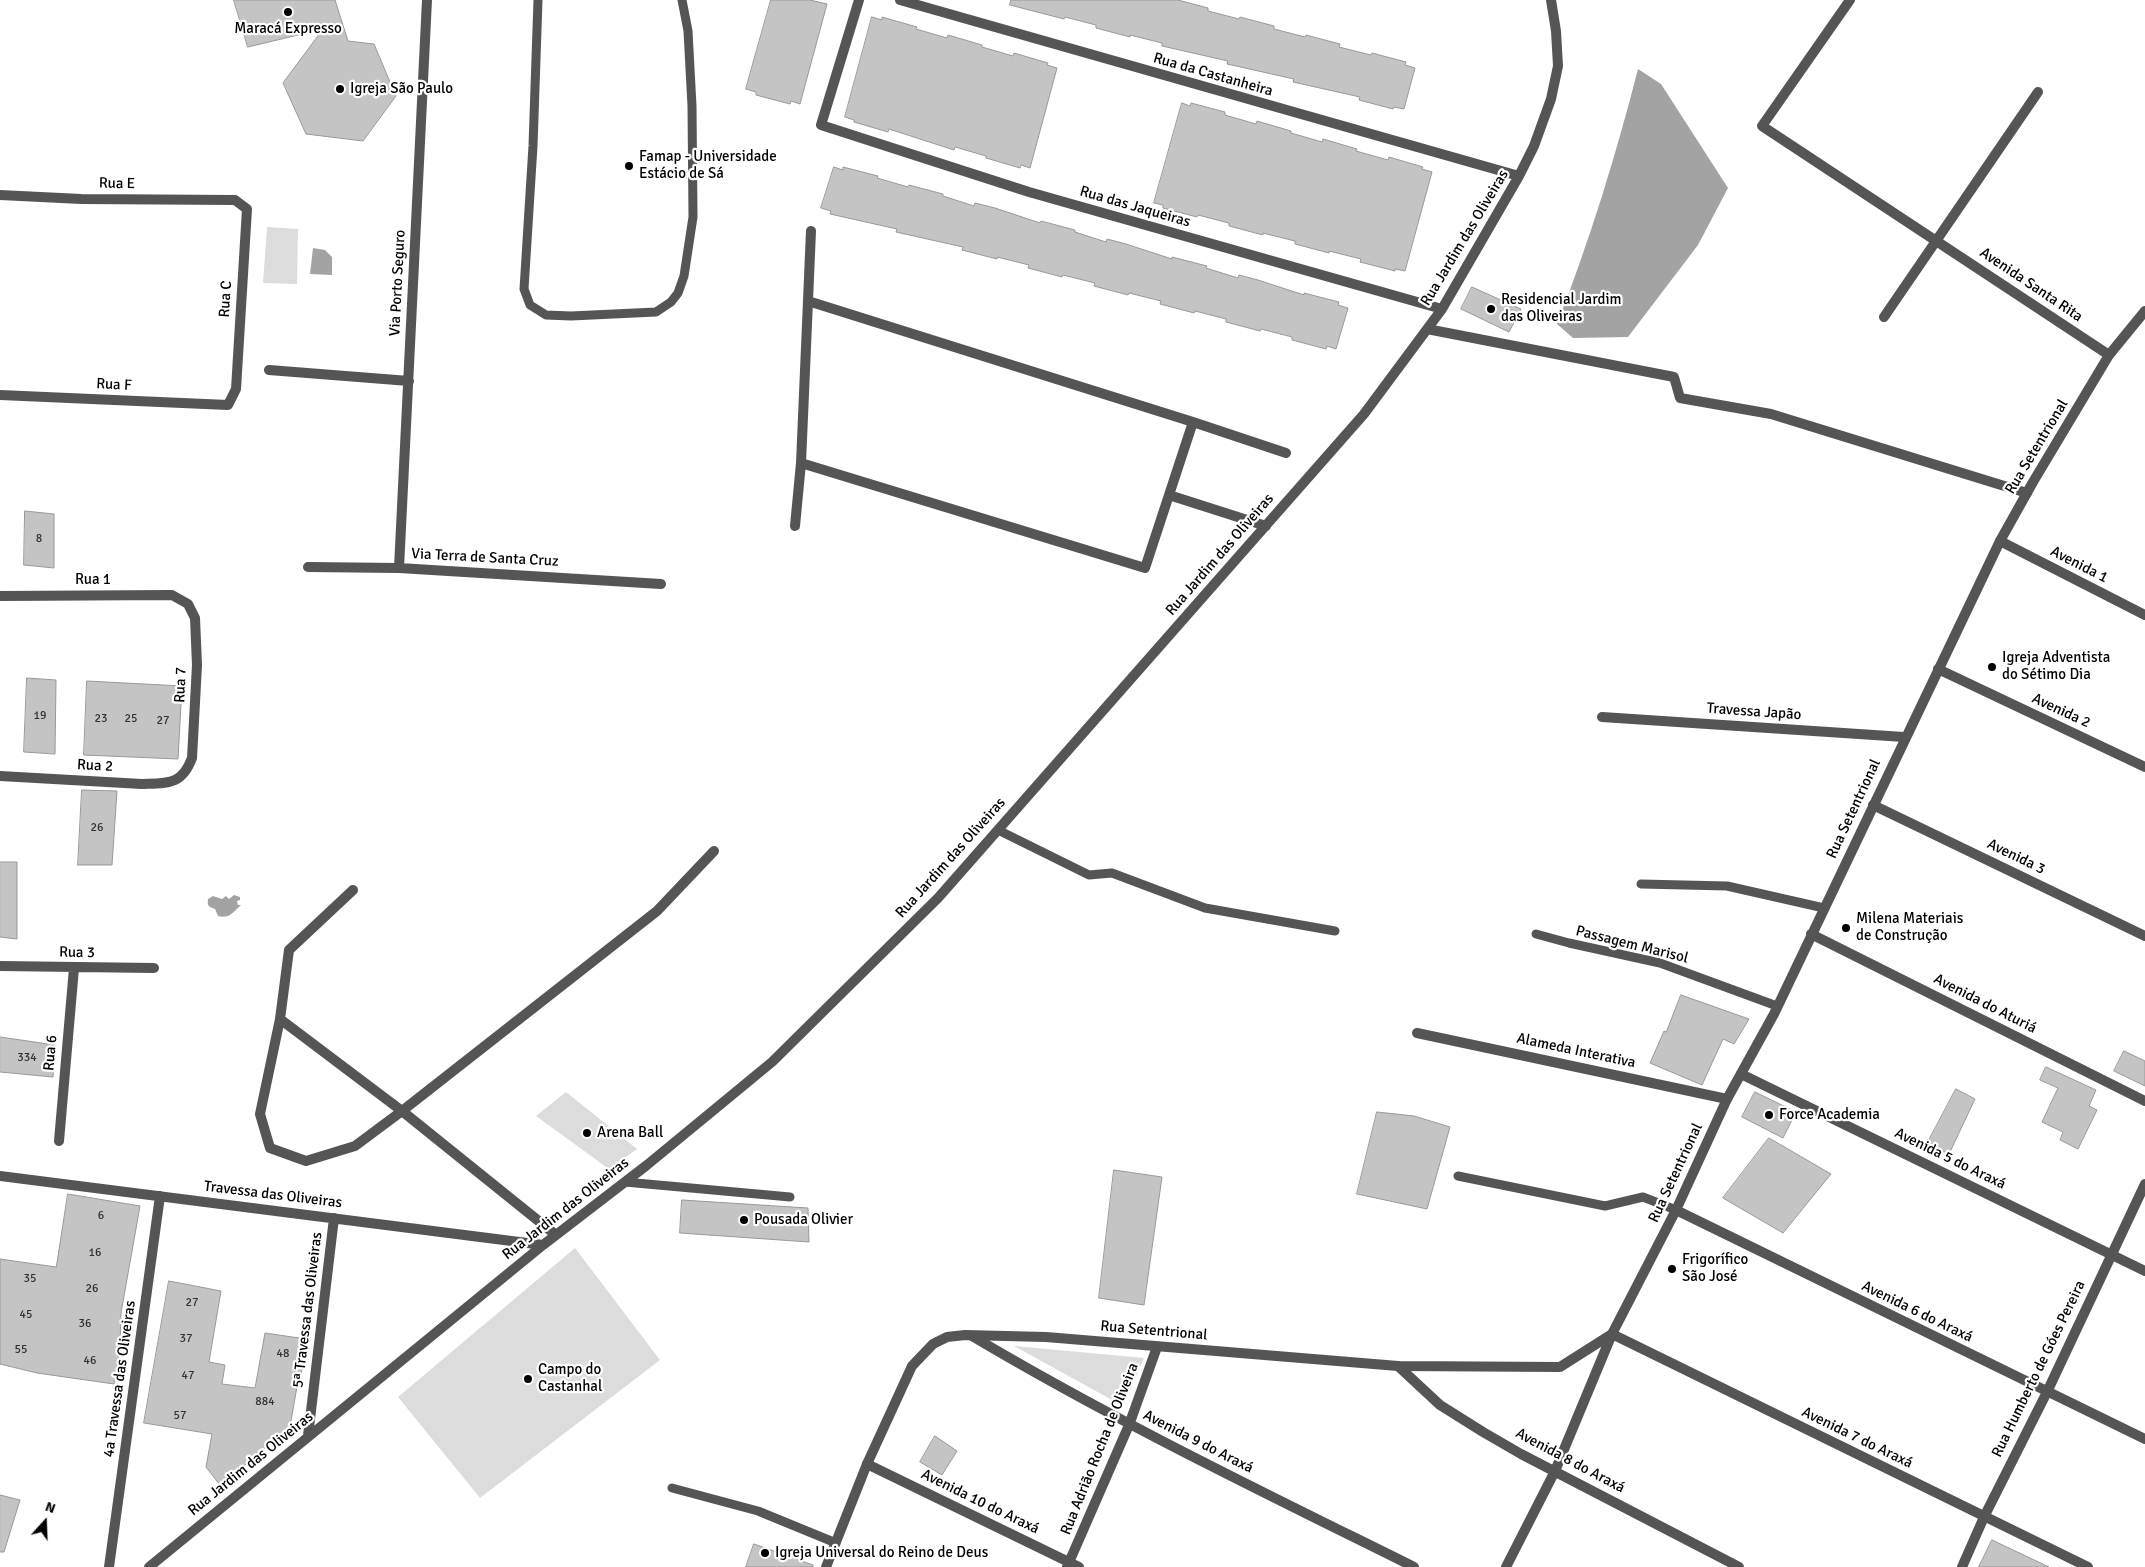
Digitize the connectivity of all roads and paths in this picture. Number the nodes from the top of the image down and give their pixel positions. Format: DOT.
graph roads {
  1 [pos="427,0"];
  2 [pos="538,0"];
  3 [pos="682,0"];
  4 [pos="858,0"];
  5 [pos="900,0"];
  6 [pos="1551,0"];
  7 [pos="1850,0"];
  8 [pos="2038,92"];
  9 [pos="1519,176"];
  10 [pos="0,195"];
  11 [pos="235,200"];
  12 [pos="811,231"];
  13 [pos="1936,240"];
  14 [pos="808,301"];
  15 [pos="1442,309"];
  16 [pos="2145,310"];
  17 [pos="1884,317"];
  18 [pos="1427,329"];
  19 [pos="2109,355"];
  20 [pos="269,370"];
  21 [pos="408,381"];
  22 [pos="0,395"];
  23 [pos="228,404"];
  24 [pos="1193,422"];
  25 [pos="1286,453"];
  26 [pos="801,463"];
  27 [pos="2027,492"];
  28 [pos="1169,495"];
  29 [pos="795,526"];
  30 [pos="1266,526"];
  31 [pos="2000,541"];
  32 [pos="308,567"];
  33 [pos="398,568"];
  34 [pos="661,584"];
  35 [pos="0,596"];
  36 [pos="185,602"];
  37 [pos="2145,616"];
  38 [pos="1938,670"];
  39 [pos="1602,717"];
  40 [pos="1904,737"];
  41 [pos="2145,768"];
  42 [pos="186,772"];
  43 [pos="0,776"];
  44 [pos="1873,805"];
  45 [pos="998,830"];
  46 [pos="714,851"];
  47 [pos="1641,884"];
  48 [pos="353,890"];
  49 [pos="1824,908"];
  50 [pos="1335,931"];
  51 [pos="1536,934"];
  52 [pos="1811,934"];
  53 [pos="2145,936"];
  54 [pos="0,966"];
  55 [pos="74,968"];
  56 [pos="154,968"];
  57 [pos="1777,1006"];
  58 [pos="280,1019"];
  59 [pos="1418,1033"];
  60 [pos="1741,1074"];
  61 [pos="1728,1099"];
  62 [pos="2145,1101"];
  63 [pos="402,1111"];
  64 [pos="59,1141"];
  65 [pos="0,1176"];
  66 [pos="1458,1176"];
  67 [pos="624,1182"];
  68 [pos="2145,1184"];
  69 [pos="160,1196"];
  70 [pos="790,1197"];
  71 [pos="1676,1210"];
  72 [pos="334,1218"];
  73 [pos="556,1235"];
  74 [pos="543,1245"];
  75 [pos="2111,1255"];
  76 [pos="2145,1271"];
  77 [pos="1612,1334"];
  78 [pos="972,1336"];
  79 [pos="1158,1347"];
  80 [pos="1398,1366"];
  81 [pos="2047,1392"];
  82 [pos="1130,1424"];
  83 [pos="308,1436"];
  84 [pos="2145,1439"];
  85 [pos="867,1464"];
  86 [pos="1555,1470"];
  87 [pos="672,1488"];
  88 [pos="1984,1517"];
  89 [pos="836,1543"];
  90 [pos="1068,1564"];
  91 [pos="109,1567"];
  92 [pos="149,1567"];
  93 [pos="826,1567"];
  94 [pos="1079,1567"];
  95 [pos="1414,1567"];
  96 [pos="1506,1567"];
  97 [pos="1739,1567"];
  98 [pos="1962,1567"];
  99 [pos="2088,1567"];
  1 -- 21 [label="street, Via Porto Seguro"];
  2 -- 3 [label="lane"];
  4 -- 15 [label="street, Rua das Jaqueiras"];
  5 -- 9 [label="street, Rua da Castanheira"];
  6 -- 9 [label="street, Rua Jardim das Oliveiras"];
  7 -- 13 [label="street, Avenida Santa Rita"];
  8 -- 13 [label="street"];
  9 -- 15 [label="street, Rua Jardim das Oliveiras"];
  10 -- 11 [label="street, Rua E"];
  11 -- 23 [label="street, Rua C"];
  12 -- 14 [label="street"];
  13 -- 17 [label="street"];
  13 -- 19 [label="street, Avenida Santa Rita"];
  14 -- 24 [label="street"];
  14 -- 26 [label="street"];
  15 -- 18 [label="street, Rua Jardim das Oliveiras"];
  16 -- 19 [label="street, Rua Setentrional"];
  18 -- 27 [label="street"];
  18 -- 30 [label="street, Rua Jardim das Oliveiras"];
  19 -- 27 [label="street, Rua Setentrional"];
  20 -- 21 [label="street"];
  21 -- 33 [label="street, Via Porto Seguro"];
  22 -- 23 [label="street, Rua F"];
  24 -- 25 [label="street"];
  24 -- 28 [label="street"];
  26 -- 28 [label="street"];
  26 -- 29 [label="street"];
  27 -- 31 [label="street, Rua Setentrional"];
  28 -- 30 [label="street"];
  30 -- 45 [label="street, Rua Jardim das Oliveiras"];
  31 -- 37 [label="street, Avenida 1"];
  31 -- 38 [label="street, Rua Setentrional"];
  32 -- 33 [label="street, Via Terra de Santa Cruz"];
  33 -- 34 [label="street, Via Terra de Santa Cruz"];
  35 -- 36 [label="street, Rua 1"];
  36 -- 42 [label="street, Rua 7"];
  38 -- 40 [label="street, Rua Setentrional"];
  38 -- 41 [label="street, Avenida 2"];
  39 -- 40 [label="street, Travessa Japão"];
  40 -- 44 [label="street, Rua Setentrional"];
  42 -- 43 [label="street, Rua 2"];
  44 -- 49 [label="street, Rua Setentrional"];
  44 -- 53 [label="street, Avenida 3"];
  45 -- 50 [label="lane"];
  45 -- 67 [label="street, Rua Jardim das Oliveiras"];
  46 -- 63 [label="street"];
  47 -- 49 [label="lane"];
  48 -- 58 [label="street"];
  49 -- 52 [label="street, Rua Setentrional"];
  51 -- 57 [label="lane, Passagem Marisol"];
  52 -- 57 [label="street, Rua Setentrional"];
  52 -- 62 [label="street, Avenida do Aturiá"];
  54 -- 55 [label="street, Rua 3"];
  55 -- 56 [label="street, Rua 3"];
  55 -- 64 [label="street, Rua 6"];
  57 -- 60 [label="street, Rua Setentrional"];
  58 -- 63 [label="street"];
  58 -- 63 [label="street"];
  59 -- 61 [label="street, Alameda Interativa"];
  60 -- 61 [label="street, Rua Setentrional"];
  60 -- 75 [label="street, Avenida 5 do Araxá"];
  61 -- 71 [label="street, Rua Setentrional"];
  63 -- 73 [label="street"];
  65 -- 69 [label="street, Travessa das Oliveiras"];
  66 -- 71 [label="lane"];
  67 -- 70 [label="lane"];
  67 -- 73 [label="street, Rua Jardim das Oliveiras"];
  68 -- 75 [label="street, Rua Humberto de Góes Pereira"];
  69 -- 72 [label="street, Travessa das Oliveiras"];
  69 -- 91 [label="street, 4a Travessa das Oliveiras"];
  71 -- 77 [label="street, Rua Setentrional"];
  71 -- 81 [label="street, Avenida 6 do Araxá"];
  72 -- 74 [label="street, Travessa das Oliveiras"];
  72 -- 83 [label="street, 5ª Travessa das Oliveiras"];
  73 -- 74 [label="street, Rua Jardim das Oliveiras"];
  74 -- 83 [label="street, Rua Jardim das Oliveiras"];
  75 -- 76 [label="street, Avenida 5 do Araxá"];
  75 -- 81 [label="street, Rua Humberto de Góes Pereira"];
  77 -- 80 [label="street, Rua Setentrional"];
  77 -- 86 [label="street, Rua Setentrional"];
  77 -- 88 [label="street, Avenida 7 do Araxá"];
  78 -- 79 [label="street, Rua Setentrional"];
  78 -- 82 [label="street, Avenida 9 do Araxá"];
  78 -- 85 [label="street, Rua Setentrional"];
  79 -- 80 [label="street, Rua Setentrional"];
  79 -- 82 [label="street, Rua Adrião Rocha de Oliveira"];
  80 -- 86 [label="street, Avenida 8 do Araxá"];
  81 -- 84 [label="street, Avenida 6 do Araxá"];
  81 -- 88 [label="street, Rua Humberto de Góes Pereira"];
  82 -- 90 [label="street, Rua Adrião Rocha de Oliveira"];
  82 -- 95 [label="street, Avenida 9 do Araxá"];
  83 -- 92 [label="street, Rua Jardim das Oliveiras"];
  85 -- 89 [label="street, Rua Setentrional"];
  85 -- 90 [label="street, Avenida 10 do Araxá"];
  86 -- 96 [label="street, Rua Setentrional"];
  86 -- 97 [label="street, Avenida 8 do Araxá"];
  87 -- 89 [label="lane"];
  88 -- 98 [label="street, Rua Humberto de Góes Pereira"];
  88 -- 99 [label="street, Avenida 7 do Araxá"];
  89 -- 93 [label="street, Rua Setentrional"];
  90 -- 94 [label="street, Avenida 10 do Araxá"];
}
